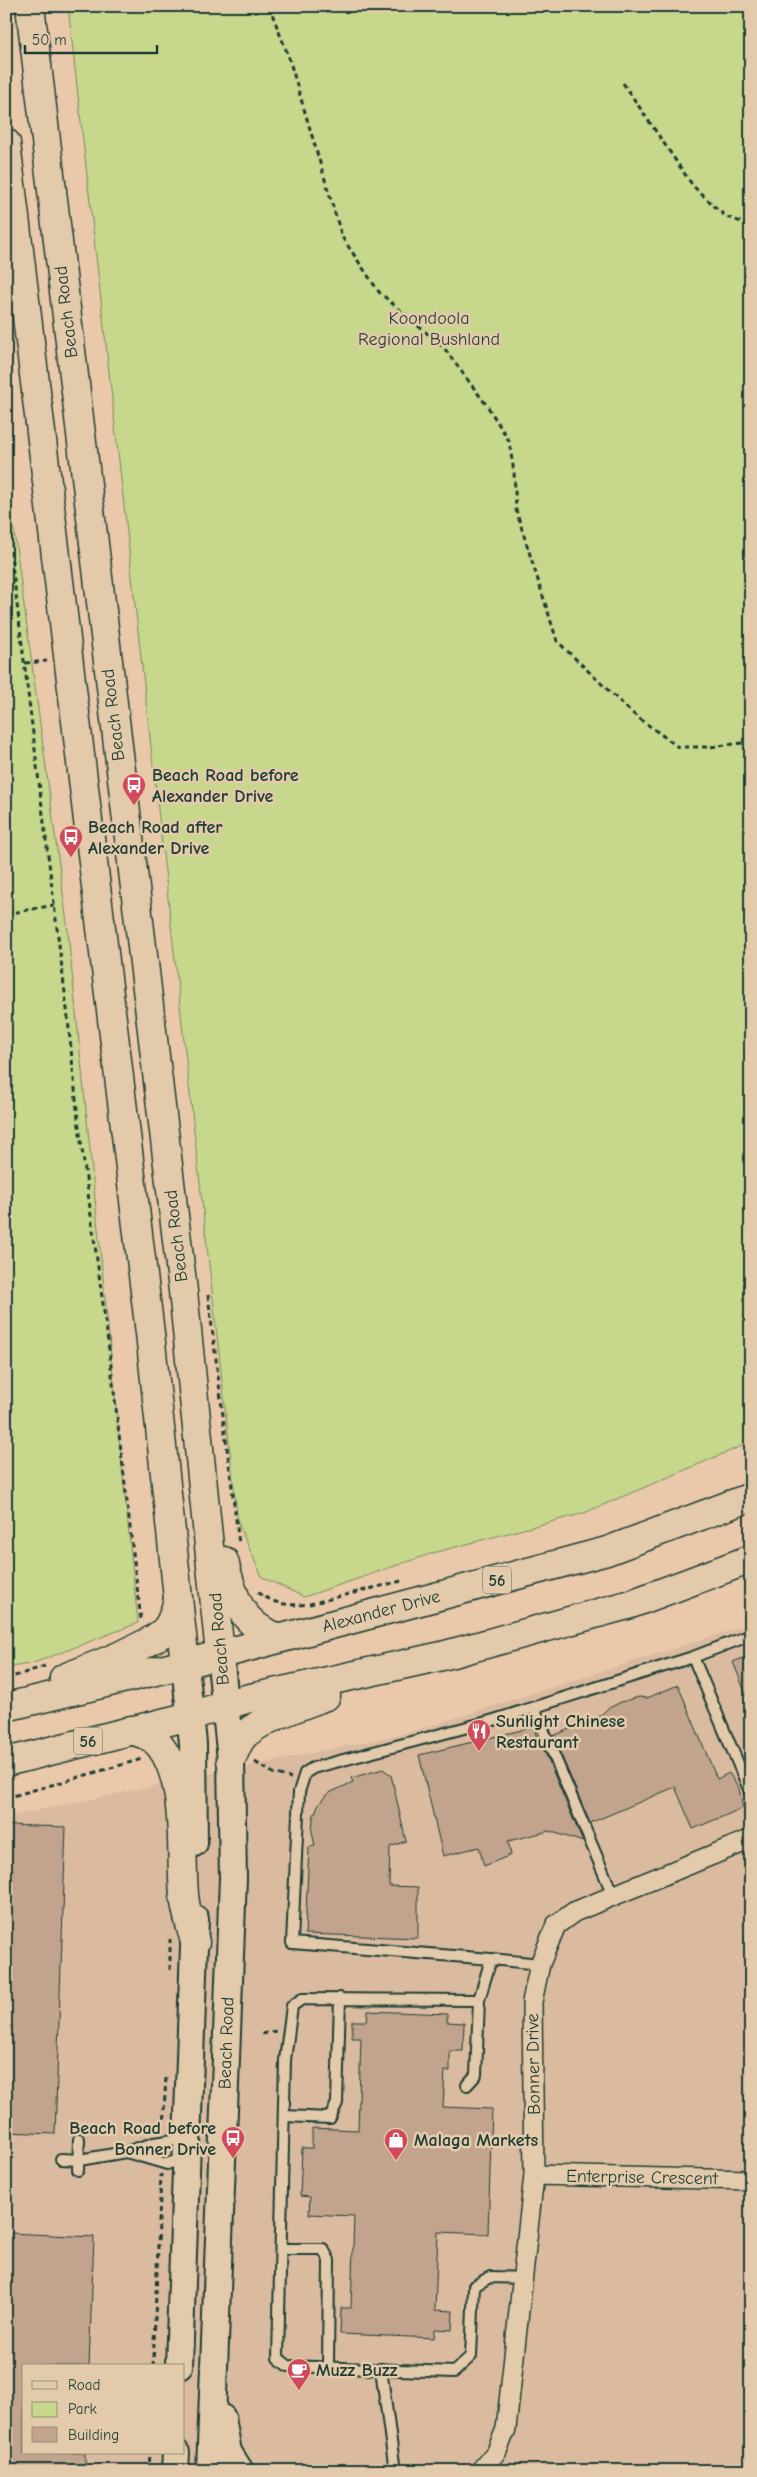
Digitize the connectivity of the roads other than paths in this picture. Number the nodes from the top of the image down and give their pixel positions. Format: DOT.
graph roads {
  1 [pos="30,6"];
  2 [pos="6,143"];
  3 [pos="198,1426"];
  4 [pos="751,1497"];
  5 [pos="722,1508"];
  6 [pos="751,1512"];
  7 [pos="751,1559"];
  8 [pos="178,1600"];
  9 [pos="751,1635"];
  10 [pos="278,1638"];
  11 [pos="220,1654"];
  12 [pos="442,1656"];
  13 [pos="693,1657"];
  14 [pos="185,1664"];
  15 [pos="6,1700"];
  16 [pos="225,1706"];
  17 [pos="6,1707"];
  18 [pos="534,1708"];
  19 [pos="190,1716"];
  20 [pos="131,1730"];
  21 [pos="243,1761"];
  22 [pos="6,1762"];
  23 [pos="751,1794"];
  24 [pos="751,1839"];
  25 [pos="613,1895"];
  26 [pos="195,1942"];
  27 [pos="491,1959"];
  28 [pos="540,1964"];
  29 [pos="340,1998"];
  30 [pos="479,2000"];
  31 [pos="225,2059"];
  32 [pos="467,2085"];
  33 [pos="284,2116"];
  34 [pos="79,2139"];
  35 [pos="126,2152"];
  36 [pos="176,2155"];
  37 [pos="61,2159"];
  38 [pos="78,2165"];
  39 [pos="534,2175"];
  40 [pos="751,2180"];
  41 [pos="280,2248"];
  42 [pos="523,2278"];
  43 [pos="214,2350"];
  44 [pos="179,2364"];
  45 [pos="328,2367"];
  46 [pos="381,2369"];
  47 [pos="176,2454"];
  48 [pos="175,2471"];
  49 [pos="210,2471"];
  50 [pos="240,2471"];
  51 [pos="395,2471"];
  52 [pos="480,2471"];
  1 -- 3 [label="main road, Beach Road"];
  2 -- 8 [label="main road, Beach Road"];
  3 -- 10 [label="main road"];
  3 -- 11 [label="main road, Beach Road"];
  4 -- 5 [label="main road, Alexander Drive / 56"];
  5 -- 6 [label="street"];
  5 -- 10 [label="main road, Alexander Drive / 56"];
  7 -- 12 [label="main road, 56"];
  8 -- 14 [label="main road, Beach Road"];
  8 -- 15 [label="main road"];
  9 -- 13 [label="lane"];
  10 -- 11 [label="main road, Alexander Drive / 56"];
  11 -- 14 [label="main road, Alexander Drive / 56"];
  11 -- 16 [label="main road, Beach Road"];
  12 -- 16 [label="main road, 56"];
  12 -- 21 [label="main road"];
  13 -- 18 [label="lane"];
  13 -- 23 [label="lane"];
  14 -- 17 [label="main road, Alexander Drive / 56"];
  14 -- 19 [label="main road, Beach Road"];
  16 -- 19 [label="main road, 56"];
  16 -- 21 [label="main road, Beach Road"];
  18 -- 25 [label="lane"];
  18 -- 27 [label="lane"];
  19 -- 20 [label="main road, 56"];
  19 -- 26 [label="main road, Beach Road"];
  20 -- 22 [label="main road, 56"];
  20 -- 26 [label="main road"];
  21 -- 31 [label="main road, Beach Road"];
  24 -- 25 [label="street, Bonner Drive"];
  25 -- 28 [label="street, Bonner Drive"];
  26 -- 36 [label="main road, Beach Road"];
  27 -- 28 [label="lane"];
  27 -- 30 [label="lane"];
  28 -- 39 [label="street, Bonner Drive"];
  29 -- 30 [label="lane"];
  29 -- 33 [label="lane"];
  29 -- 33 [label="lane"];
  30 -- 32 [label="lane"];
  31 -- 36 [label="main road"];
  31 -- 43 [label="main road, Beach Road"];
  33 -- 41 [label="lane"];
  34 -- 38 [label="lane"];
  35 -- 36 [label="lane"];
  35 -- 36 [label="lane"];
  35 -- 38 [label="lane"];
  36 -- 44 [label="main road, Beach Road"];
  37 -- 38 [label="lane"];
  39 -- 40 [label="street, Enterprise Crescent"];
  39 -- 42 [label="street, Bonner Drive"];
  41 -- 45 [label="lane"];
  41 -- 45 [label="lane"];
  42 -- 46 [label="lane"];
  42 -- 52 [label="street, Bonner Drive"];
  43 -- 49 [label="main road, Beach Road"];
  43 -- 50 [label="main road"];
  45 -- 46 [label="lane"];
  46 -- 51 [label="lane"];
  47 -- 48 [label="main road"];
}
